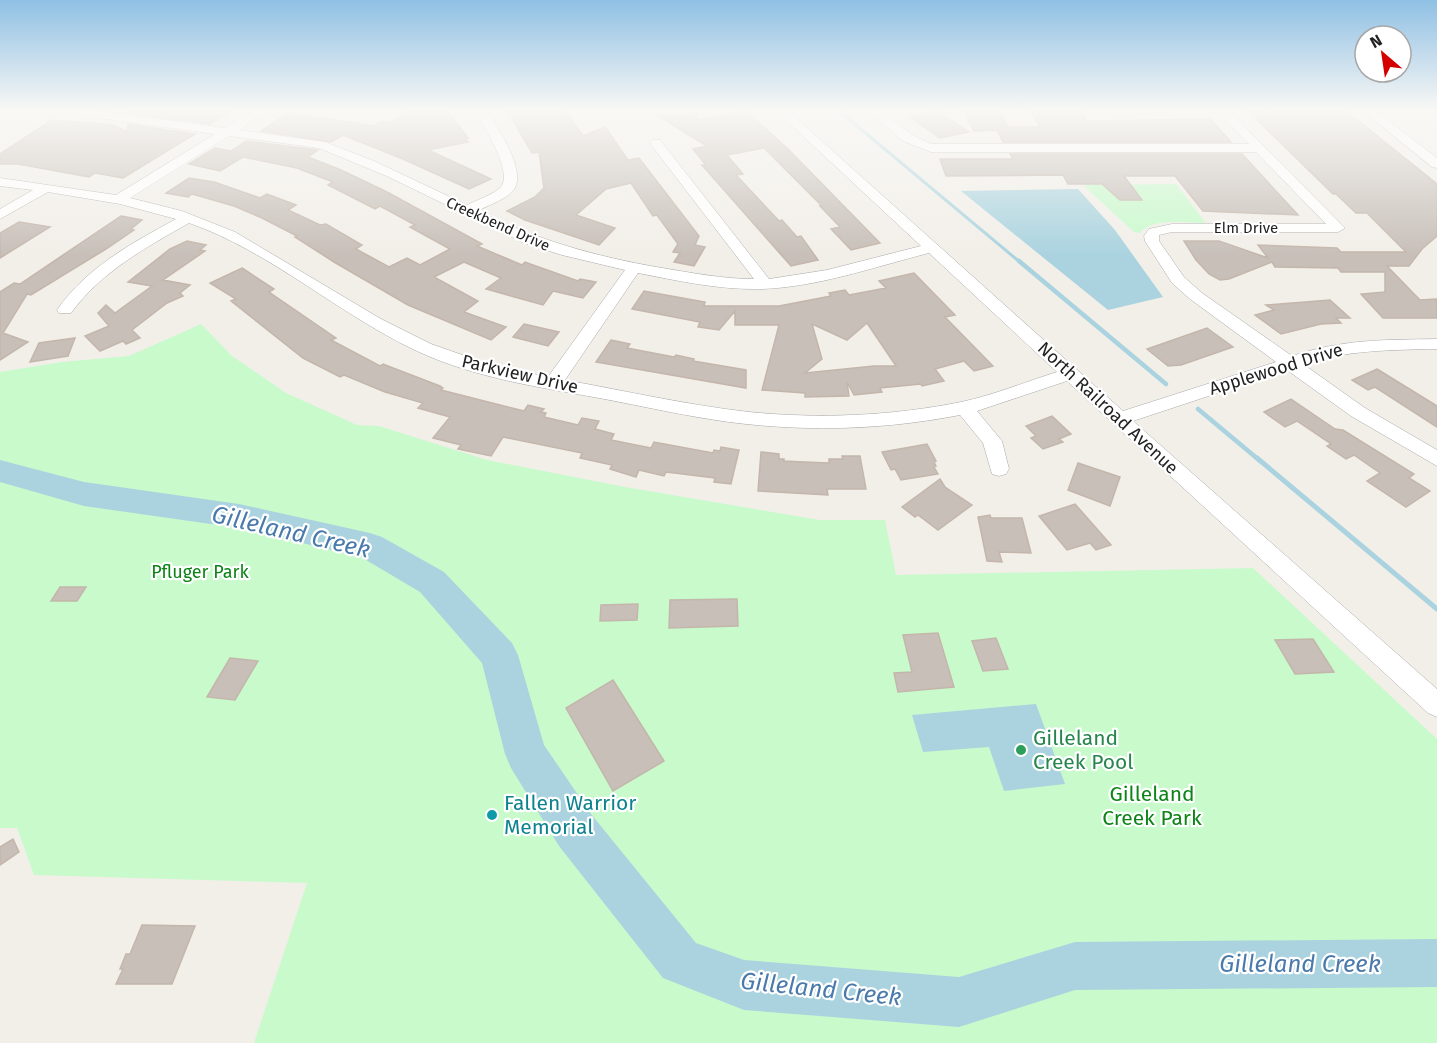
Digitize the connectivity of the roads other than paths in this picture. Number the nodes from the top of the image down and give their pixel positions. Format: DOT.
graph roads {
  1 [pos="183,159"];
  2 [pos="363,159"];
  3 [pos="506,159"];
  4 [pos="668,159"];
  5 [pos="834,159"];
  6 [pos="1270,159"];
  7 [pos="0,182"];
  8 [pos="46,188"];
  9 [pos="116,201"];
  10 [pos="466,211"];
  11 [pos="0,215"];
  12 [pos="188,218"];
  13 [pos="932,248"];
  14 [pos="634,268"];
  15 [pos="764,284"];
  16 [pos="65,310"];
  17 [pos="1437,344"];
  18 [pos="1288,363"];
  19 [pos="1070,374"];
  20 [pos="553,384"];
  21 [pos="964,408"];
  22 [pos="1119,419"];
  23 [pos="1437,459"];
  24 [pos="999,470"];
  25 [pos="1437,705"];
  1 -- 9 [label="street"];
  2 -- 10 [label="street, Creekbend Drive"];
  3 -- 10 [label="street"];
  4 -- 15 [label="street"];
  5 -- 13 [label="street, North Railroad Avenue"];
  6 -- 18 [label="street, Elm Drive"];
  7 -- 8 [label="street, Parkview Drive"];
  8 -- 9 [label="street, Parkview Drive"];
  8 -- 11 [label="street"];
  9 -- 12 [label="street, Parkview Drive"];
  10 -- 14 [label="street, Creekbend Drive"];
  12 -- 16 [label="street"];
  12 -- 20 [label="street, Parkview Drive"];
  13 -- 15 [label="street, Creekbend Drive"];
  13 -- 19 [label="street, North Railroad Avenue"];
  14 -- 15 [label="street, Creekbend Drive"];
  14 -- 20 [label="street"];
  17 -- 18 [label="street, Applewood Drive"];
  18 -- 22 [label="street, Applewood Drive"];
  18 -- 23 [label="street"];
  19 -- 21 [label="street, Parkview Drive"];
  19 -- 22 [label="street, North Railroad Avenue"];
  20 -- 21 [label="street, Parkview Drive"];
  21 -- 24 [label="street"];
  22 -- 25 [label="street, North Railroad Avenue"];
}
